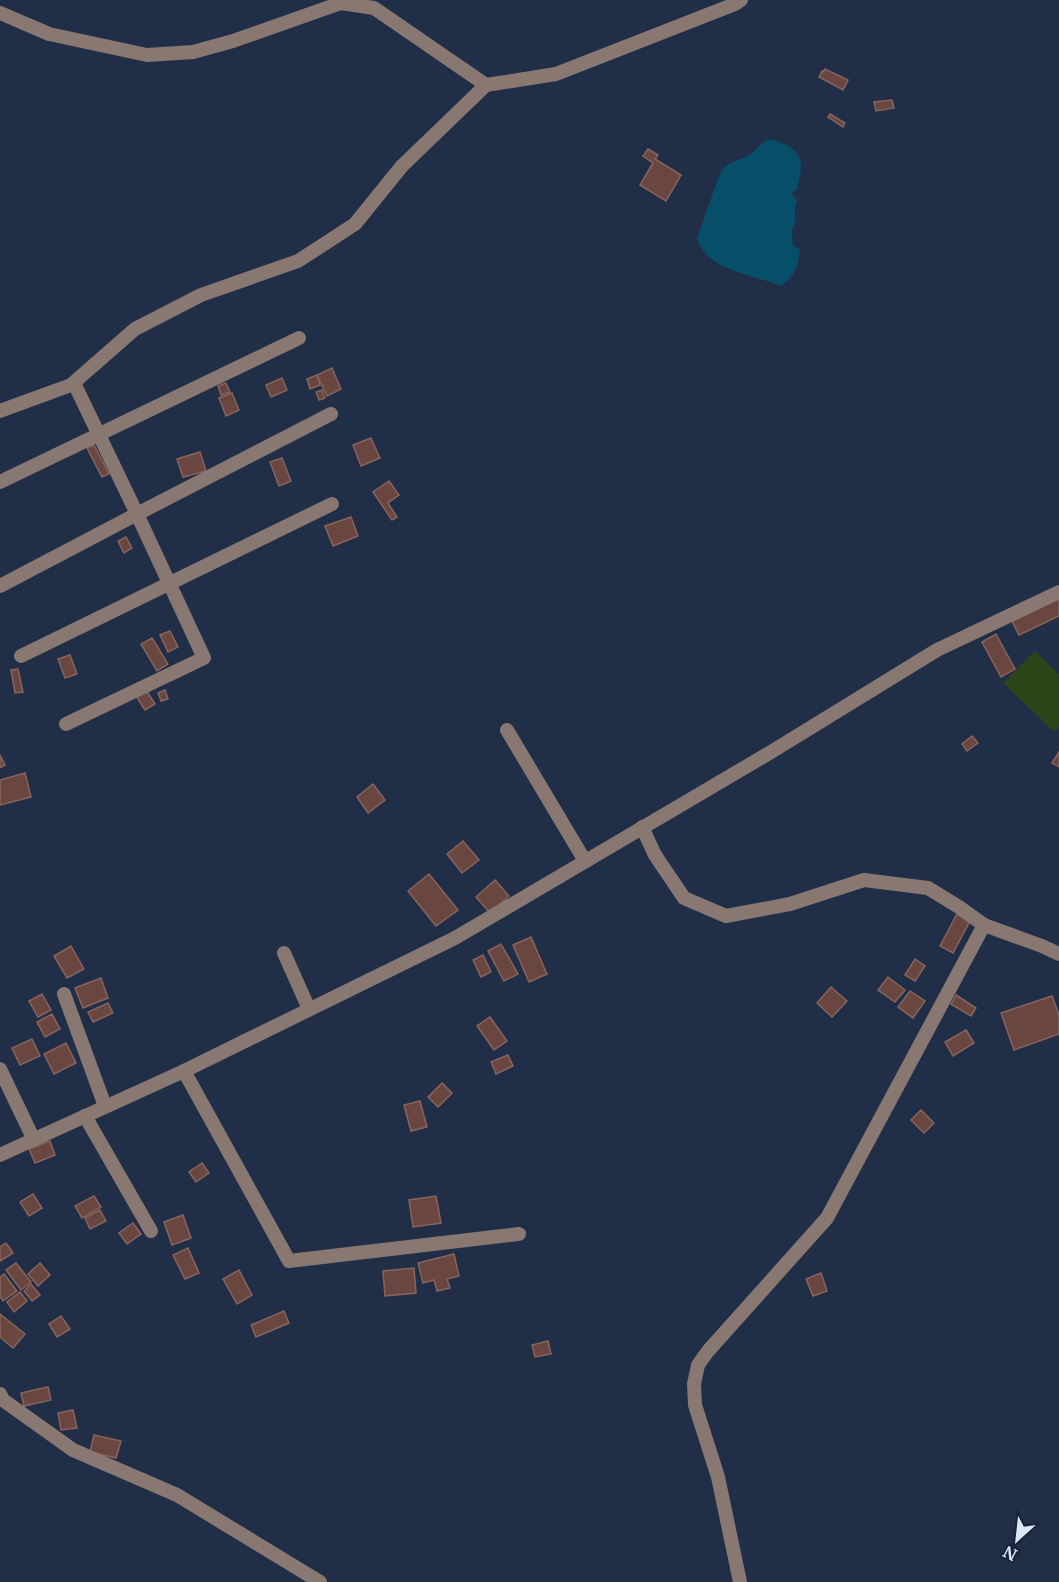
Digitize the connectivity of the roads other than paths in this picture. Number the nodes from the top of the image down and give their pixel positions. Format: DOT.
graph roads {
  1 [pos="741,0"];
  2 [pos="0,13"];
  3 [pos="486,85"];
  4 [pos="299,338"];
  5 [pos="74,383"];
  6 [pos="0,411"];
  7 [pos="331,414"];
  8 [pos="98,434"];
  9 [pos="0,482"];
  10 [pos="332,504"];
  11 [pos="136,514"];
  12 [pos="169,583"];
  13 [pos="0,586"];
  14 [pos="1059,592"];
  15 [pos="21,656"];
  16 [pos="66,724"];
  17 [pos="507,730"];
  18 [pos="642,827"];
  19 [pos="585,861"];
  20 [pos="984,925"];
  21 [pos="284,953"];
  22 [pos="1059,954"];
  23 [pos="64,994"];
  24 [pos="309,1009"];
  25 [pos="0,1069"];
  26 [pos="184,1071"];
  27 [pos="105,1107"];
  28 [pos="85,1116"];
  29 [pos="34,1140"];
  30 [pos="0,1155"];
  31 [pos="151,1231"];
  32 [pos="519,1234"];
  33 [pos="1,1399"];
  34 [pos="320,1582"];
  35 [pos="740,1582"];
  1 -- 3 [label="street"];
  2 -- 3 [label="street"];
  3 -- 5 [label="street"];
  4 -- 8 [label="street"];
  5 -- 6 [label="street"];
  5 -- 8 [label="street"];
  7 -- 11 [label="street"];
  8 -- 9 [label="street"];
  8 -- 11 [label="street"];
  10 -- 12 [label="street"];
  11 -- 12 [label="street"];
  11 -- 13 [label="street"];
  12 -- 15 [label="street"];
  12 -- 16 [label="street"];
  14 -- 18 [label="street"];
  17 -- 19 [label="street"];
  18 -- 19 [label="street"];
  18 -- 20 [label="street"];
  19 -- 24 [label="street"];
  20 -- 22 [label="street"];
  20 -- 35 [label="street"];
  21 -- 24 [label="street"];
  23 -- 27 [label="street"];
  24 -- 26 [label="street"];
  25 -- 29 [label="street"];
  26 -- 27 [label="street"];
  26 -- 32 [label="street"];
  27 -- 28 [label="street"];
  28 -- 29 [label="street"];
  28 -- 31 [label="street"];
  29 -- 30 [label="street"];
  33 -- 34 [label="street"];
}
